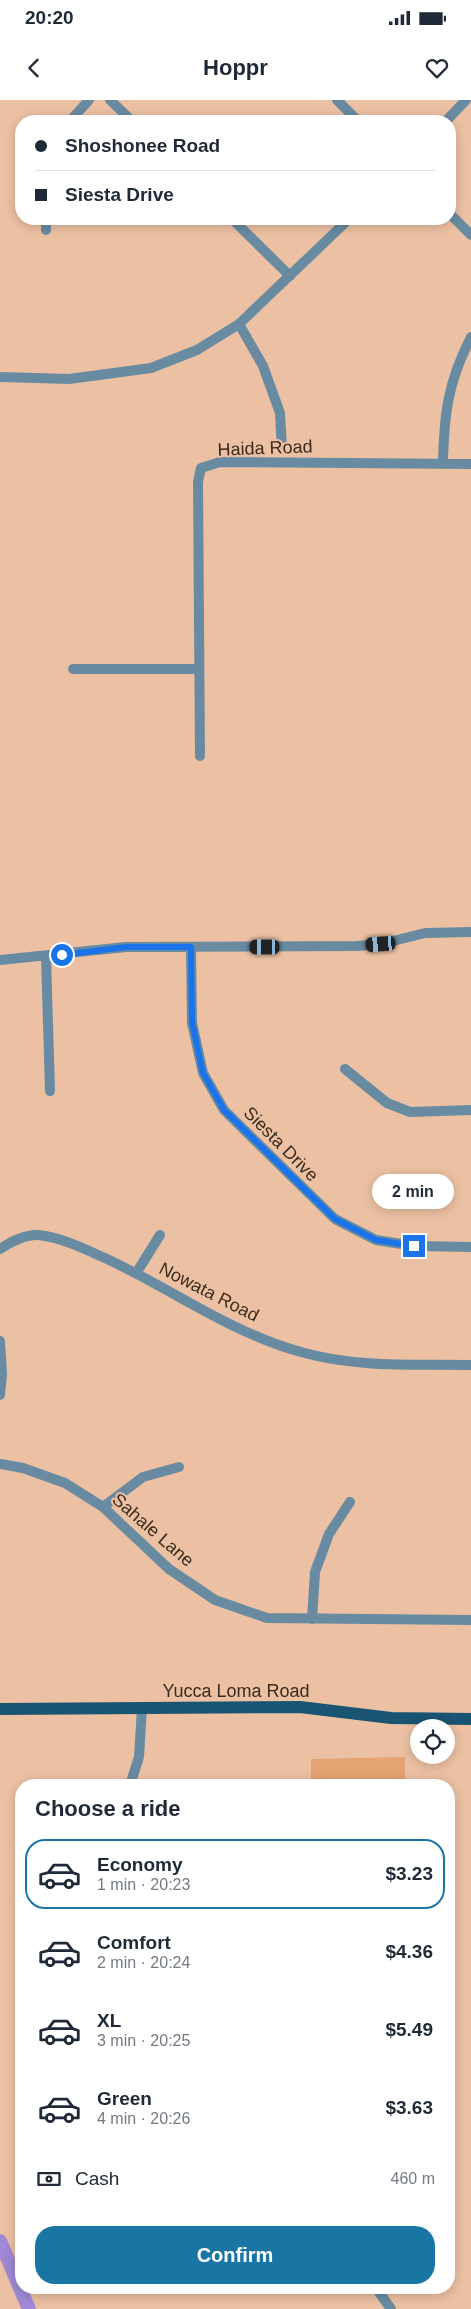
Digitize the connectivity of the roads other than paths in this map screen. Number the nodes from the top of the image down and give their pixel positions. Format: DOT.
graph roads {
  1 [pos="88,100"];
  2 [pos="110,100"];
  3 [pos="337,100"];
  4 [pos="466,100"];
  5 [pos="75,115"];
  6 [pos="126,115"];
  7 [pos="352,115"];
  8 [pos="452,115"];
  9 [pos="456,220"];
  10 [pos="46,225"];
  11 [pos="238,225"];
  12 [pos="342,225"];
  13 [pos="46,230"];
  14 [pos="471,235"];
  15 [pos="290,276"];
  16 [pos="239,324"];
  17 [pos="471,337"];
  18 [pos="0,377"];
  19 [pos="282,450"];
  20 [pos="443,463"];
  21 [pos="471,464"];
  22 [pos="74,669"];
  23 [pos="199,669"];
  24 [pos="200,756"];
  25 [pos="471,932"];
  26 [pos="191,947"];
  27 [pos="46,957"];
  28 [pos="0,960"];
  29 [pos="345,1069"];
  30 [pos="50,1091"];
  31 [pos="471,1110"];
  32 [pos="160,1235"];
  33 [pos="471,1247"];
  34 [pos="0,1249"];
  35 [pos="137,1272"];
  36 [pos="0,1341"];
  37 [pos="471,1365"];
  38 [pos="0,1395"];
  39 [pos="0,1464"];
  40 [pos="179,1467"];
  41 [pos="350,1502"];
  42 [pos="104,1507"];
  43 [pos="312,1619"];
  44 [pos="471,1620"];
  45 [pos="142,1708"];
  46 [pos="0,1709"];
  47 [pos="471,1719"];
  48 [pos="132,1779"];
  49 [pos="380,2294"];
  50 [pos="391,2309"];
  1 -- 5 [label="street"];
  2 -- 6 [label="street"];
  3 -- 7 [label="street"];
  4 -- 8 [label="street"];
  9 -- 14 [label="street"];
  10 -- 13 [label="street"];
  11 -- 15 [label="street"];
  12 -- 15 [label="street"];
  15 -- 16 [label="street"];
  16 -- 18 [label="street"];
  16 -- 19 [label="street"];
  17 -- 20 [label="street"];
  20 -- 21 [label="street, Haida Road"];
  20 -- 23 [label="street, Haida Road"];
  22 -- 23 [label="street"];
  23 -- 24 [label="street, Haida Road"];
  25 -- 26 [label="street"];
  26 -- 27 [label="street"];
  26 -- 33 [label="street, Siesta Drive"];
  27 -- 28 [label="street"];
  27 -- 30 [label="street"];
  29 -- 31 [label="street"];
  32 -- 35 [label="street"];
  34 -- 35 [label="street, Nowata Road"];
  35 -- 37 [label="street, Nowata Road"];
  36 -- 38 [label="street"];
  39 -- 42 [label="street, Sahale Lane"];
  40 -- 42 [label="street"];
  41 -- 43 [label="street"];
  42 -- 43 [label="street, Sahale Lane"];
  43 -- 44 [label="street, Sahale Lane"];
  45 -- 46 [label="main road, Yucca Loma Road"];
  45 -- 47 [label="main road, Yucca Loma Road"];
  45 -- 48 [label="street"];
  49 -- 50 [label="street"];
}
